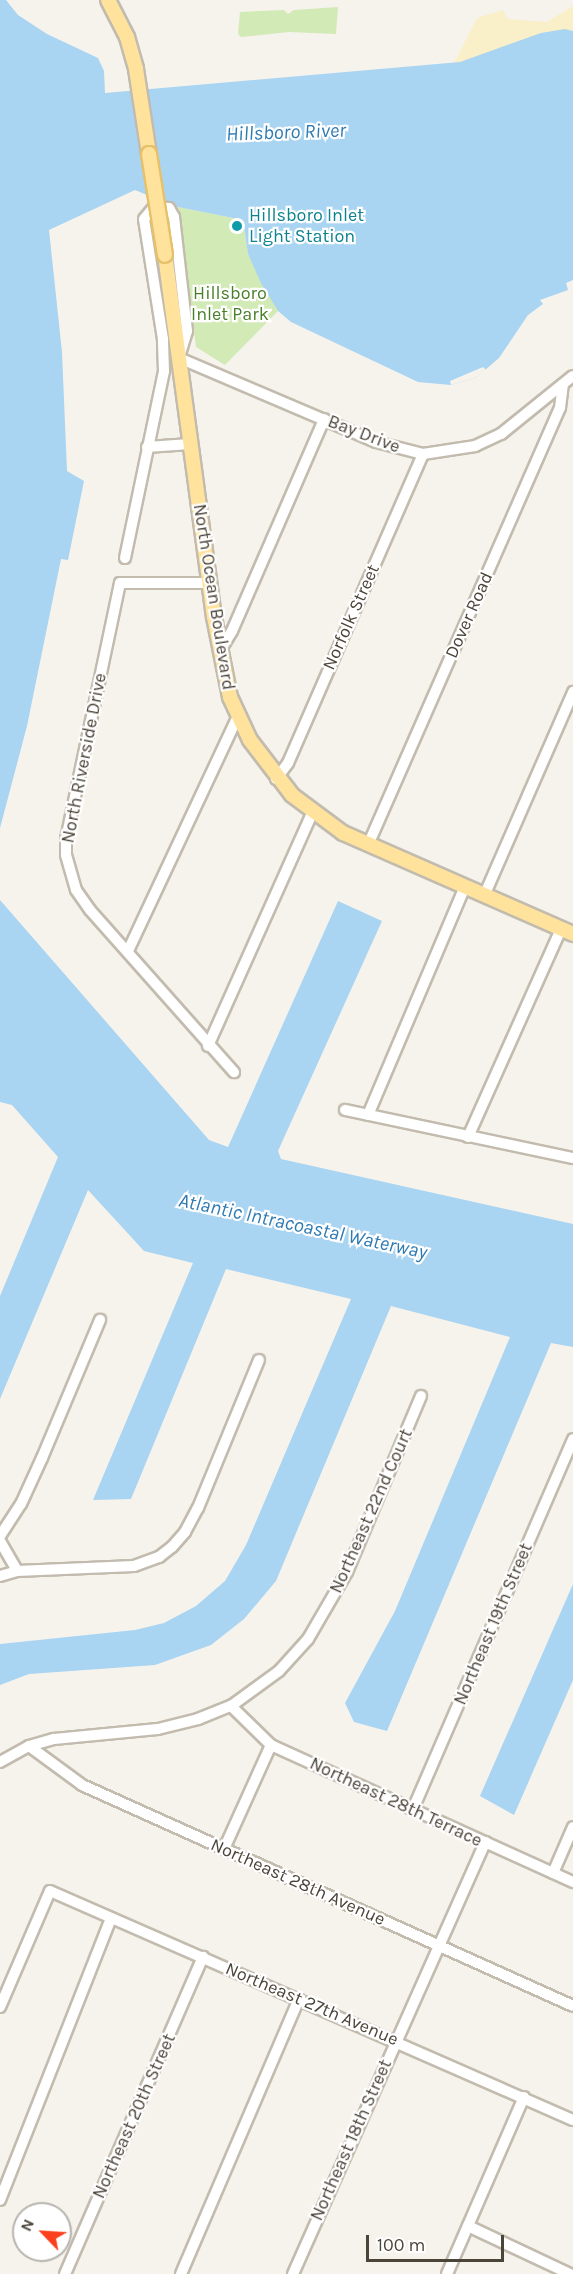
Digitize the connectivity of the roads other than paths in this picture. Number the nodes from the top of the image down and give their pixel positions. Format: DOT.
graph roads {
  1 [pos="108,0"];
  2 [pos="178,358"];
  3 [pos="573,376"];
  4 [pos="563,384"];
  5 [pos="324,419"];
  6 [pos="190,444"];
  7 [pos="147,447"];
  8 [pos="423,454"];
  9 [pos="125,558"];
  10 [pos="209,583"];
  11 [pos="220,651"];
  12 [pos="573,692"];
  13 [pos="238,716"];
  14 [pos="276,779"];
  15 [pos="312,813"];
  16 [pos="368,845"];
  17 [pos="465,887"];
  18 [pos="484,896"];
  19 [pos="567,932"];
  20 [pos="128,951"];
  21 [pos="208,1046"];
  22 [pos="234,1072"];
  23 [pos="345,1110"];
  24 [pos="368,1115"];
  25 [pos="468,1137"];
  26 [pos="573,1158"];
  27 [pos="100,1320"];
  28 [pos="259,1360"];
  29 [pos="421,1396"];
  30 [pos="573,1439"];
  31 [pos="0,1536"];
  32 [pos="0,1541"];
  33 [pos="17,1571"];
  34 [pos="0,1576"];
  35 [pos="231,1706"];
  36 [pos="271,1745"];
  37 [pos="29,1746"];
  38 [pos="0,1762"];
  39 [pos="413,1809"];
  40 [pos="573,1827"];
  41 [pos="485,1842"];
  42 [pos="224,1849"];
  43 [pos="553,1873"];
  44 [pos="573,1882"];
  45 [pos="111,1918"];
  46 [pos="437,1944"];
  47 [pos="203,1958"];
  48 [pos="299,1999"];
  49 [pos="573,2006"];
  50 [pos="0,2007"];
  51 [pos="395,2040"];
  52 [pos="524,2097"];
  53 [pos="573,2120"];
  54 [pos="0,2200"];
  55 [pos="468,2226"];
  56 [pos="65,2274"];
  57 [pos="181,2274"];
  58 [pos="293,2274"];
  59 [pos="447,2274"];
  60 [pos="570,2274"];
  1 -- 2 [label="main road, North Ocean Boulevard, bridge"];
  2 -- 5 [label="street, Bay Drive"];
  2 -- 6 [label="main road, North Ocean Boulevard"];
  2 -- 7 [label="street"];
  3 -- 4 [label="street, Bay Drive"];
  4 -- 8 [label="street, Bay Drive"];
  4 -- 16 [label="street, Dover Road"];
  5 -- 8 [label="street, Bay Drive"];
  5 -- 11 [label="street"];
  6 -- 7 [label="street"];
  6 -- 10 [label="main road, North Ocean Boulevard"];
  7 -- 9 [label="street"];
  8 -- 14 [label="street, Norfolk Street"];
  10 -- 11 [label="main road, North Ocean Boulevard"];
  10 -- 20 [label="street, North Riverside Drive"];
  11 -- 13 [label="main road, North Ocean Boulevard"];
  12 -- 18 [label="street"];
  13 -- 14 [label="main road, North Ocean Boulevard"];
  13 -- 20 [label="street"];
  14 -- 15 [label="main road, North Ocean Boulevard"];
  15 -- 16 [label="main road, North Ocean Boulevard"];
  15 -- 21 [label="street"];
  16 -- 17 [label="main road, North Ocean Boulevard"];
  17 -- 18 [label="main road, North Ocean Boulevard"];
  17 -- 24 [label="street"];
  18 -- 19 [label="main road, North Ocean Boulevard"];
  19 -- 25 [label="street"];
  20 -- 21 [label="street, North Riverside Drive"];
  21 -- 22 [label="street, North Riverside Drive"];
  23 -- 24 [label="street"];
  24 -- 25 [label="street"];
  25 -- 26 [label="street"];
  27 -- 31 [label="street"];
  28 -- 33 [label="street"];
  29 -- 35 [label="street, Northeast 22nd Court"];
  30 -- 39 [label="street, Northeast 19th Street"];
  32 -- 33 [label="street"];
  33 -- 34 [label="street"];
  35 -- 36 [label="street, Northeast 28th Terrace"];
  35 -- 37 [label="street, Northeast 22nd Court"];
  36 -- 39 [label="street, Northeast 28th Terrace"];
  36 -- 42 [label="street"];
  37 -- 38 [label="street, Northeast 22nd Court"];
  37 -- 42 [label="street, Northeast 28th Avenue"];
  39 -- 41 [label="street, Northeast 28th Terrace"];
  40 -- 43 [label="street"];
  41 -- 43 [label="street, Northeast 28th Terrace"];
  41 -- 46 [label="street, Northeast 18th Street"];
  42 -- 46 [label="street, Northeast 28th Avenue"];
  43 -- 44 [label="street, Northeast 28th Terrace"];
  45 -- 47 [label="street, Northeast 27th Avenue"];
  45 -- 50 [label="street, Northeast 27th Avenue"];
  45 -- 54 [label="street"];
  46 -- 49 [label="street, Northeast 28th Avenue"];
  46 -- 51 [label="street, Northeast 18th Street"];
  47 -- 48 [label="street, Northeast 27th Avenue"];
  47 -- 56 [label="street, Northeast 20th Street"];
  48 -- 51 [label="street, Northeast 27th Avenue"];
  48 -- 57 [label="street"];
  51 -- 52 [label="street, Northeast 27th Avenue"];
  51 -- 58 [label="street, Northeast 18th Street"];
  52 -- 53 [label="street, Northeast 27th Avenue"];
  52 -- 55 [label="street"];
  55 -- 59 [label="street"];
  55 -- 60 [label="street"];
}
